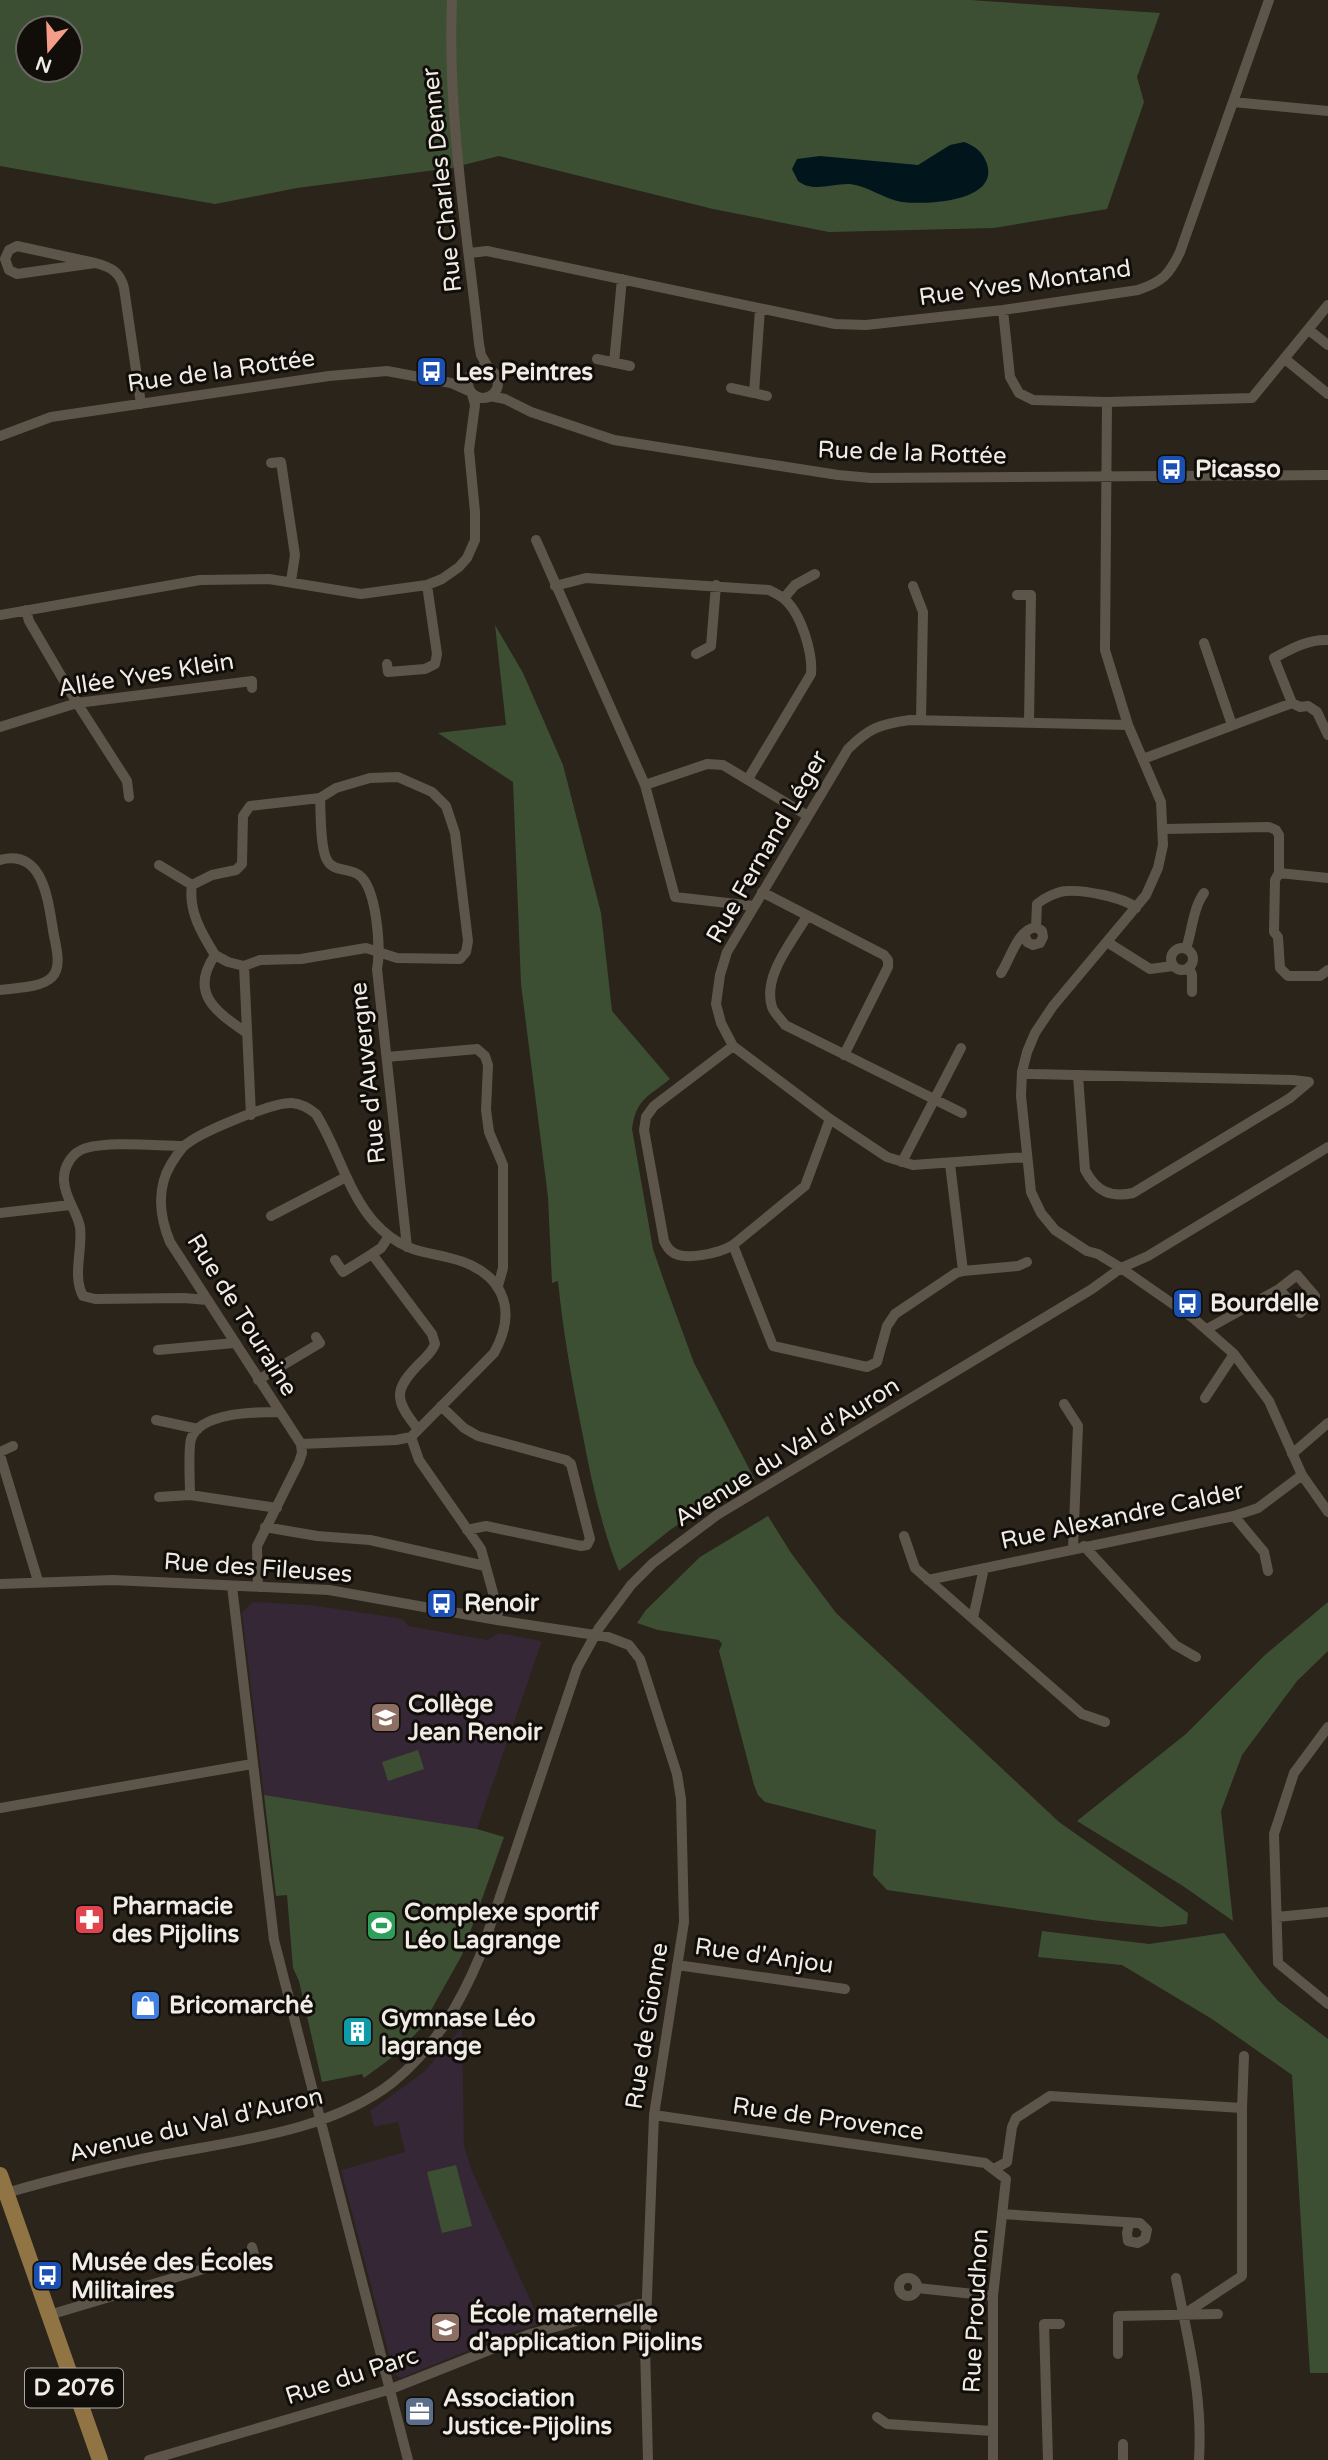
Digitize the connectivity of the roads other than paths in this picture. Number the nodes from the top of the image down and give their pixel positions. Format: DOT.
graph roads {
  1 [pos="452,0"];
  2 [pos="1269,0"];
  3 [pos="1233,102"];
  4 [pos="1328,111"];
  5 [pos="470,253"];
  6 [pos="96,263"];
  7 [pos="622,279"];
  8 [pos="1328,305"];
  9 [pos="760,309"];
  10 [pos="1003,310"];
  11 [pos="1309,330"];
  12 [pos="1328,345"];
  13 [pos="481,355"];
  14 [pos="597,359"];
  15 [pos="1285,359"];
  16 [pos="614,363"];
  17 [pos="630,366"];
  18 [pos="489,369"];
  19 [pos="472,373"];
  20 [pos="450,383"];
  21 [pos="498,386"];
  22 [pos="731,388"];
  23 [pos="754,393"];
  24 [pos="1328,394"];
  25 [pos="767,396"];
  26 [pos="479,397"];
  27 [pos="505,399"];
  28 [pos="1107,402"];
  29 [pos="141,404"];
  30 [pos="0,436"];
  31 [pos="271,463"];
  32 [pos="1328,475"];
  33 [pos="1107,478"];
  34 [pos="536,540"];
  35 [pos="815,574"];
  36 [pos="291,581"];
  37 [pos="427,585"];
  38 [pos="716,585"];
  39 [pos="555,586"];
  40 [pos="913,586"];
  41 [pos="1017,595"];
  42 [pos="784,598"];
  43 [pos="26,610"];
  44 [pos="0,615"];
  45 [pos="1328,640"];
  46 [pos="1204,643"];
  47 [pos="696,654"];
  48 [pos="387,664"];
  49 [pos="252,688"];
  50 [pos="77,702"];
  51 [pos="1292,704"];
  52 [pos="921,720"];
  53 [pos="1028,722"];
  54 [pos="1128,725"];
  55 [pos="1232,725"];
  56 [pos="0,727"];
  57 [pos="1328,735"];
  58 [pos="1143,759"];
  59 [pos="748,779"];
  60 [pos="645,785"];
  61 [pos="130,797"];
  62 [pos="320,798"];
  63 [pos="808,816"];
  64 [pos="1164,829"];
  65 [pos="0,860"];
  66 [pos="159,865"];
  67 [pos="1279,873"];
  68 [pos="1328,878"];
  69 [pos="191,886"];
  70 [pos="762,892"];
  71 [pos="1204,893"];
  72 [pos="754,906"];
  73 [pos="1136,908"];
  74 [pos="807,916"];
  75 [pos="1036,927"];
  76 [pos="1025,935"];
  77 [pos="1107,942"];
  78 [pos="1186,949"];
  79 [pos="380,954"];
  80 [pos="215,955"];
  81 [pos="244,965"];
  82 [pos="1173,966"];
  83 [pos="1189,967"];
  84 [pos="1328,970"];
  85 [pos="1001,973"];
  86 [pos="0,990"];
  87 [pos="1192,992"];
  88 [pos="247,1033"];
  89 [pos="733,1046"];
  90 [pos="961,1048"];
  91 [pos="844,1055"];
  92 [pos="387,1057"];
  93 [pos="1022,1072"];
  94 [pos="1078,1076"];
  95 [pos="935,1100"];
  96 [pos="962,1114"];
  97 [pos="251,1115"];
  98 [pos="830,1119"];
  99 [pos="184,1146"];
  100 [pos="1328,1147"];
  101 [pos="1026,1157"];
  102 [pos="902,1162"];
  103 [pos="950,1164"];
  104 [pos="346,1177"];
  105 [pos="70,1205"];
  106 [pos="0,1213"];
  107 [pos="271,1216"];
  108 [pos="389,1236"];
  109 [pos="733,1245"];
  110 [pos="407,1247"];
  111 [pos="372,1254"];
  112 [pos="335,1261"];
  113 [pos="1027,1262"];
  114 [pos="1121,1268"];
  115 [pos="963,1271"];
  116 [pos="498,1286"];
  117 [pos="1279,1289"];
  118 [pos="207,1300"];
  119 [pos="1207,1329"];
  120 [pos="316,1336"];
  121 [pos="234,1343"];
  122 [pos="158,1350"];
  123 [pos="1234,1354"];
  124 [pos="258,1380"];
  125 [pos="1205,1398"];
  126 [pos="1064,1404"];
  127 [pos="441,1406"];
  128 [pos="278,1412"];
  129 [pos="156,1420"];
  130 [pos="1328,1423"];
  131 [pos="198,1429"];
  132 [pos="415,1433"];
  133 [pos="301,1444"];
  134 [pos="13,1446"];
  135 [pos="0,1454"];
  136 [pos="1292,1454"];
  137 [pos="1301,1475"];
  138 [pos="190,1495"];
  139 [pos="159,1497"];
  140 [pos="277,1508"];
  141 [pos="1328,1512"];
  142 [pos="1234,1516"];
  143 [pos="265,1527"];
  144 [pos="467,1530"];
  145 [pos="904,1536"];
  146 [pos="1079,1548"];
  147 [pos="485,1566"];
  148 [pos="984,1568"];
  149 [pos="1268,1571"];
  150 [pos="928,1580"];
  151 [pos="38,1581"];
  152 [pos="0,1584"];
  153 [pos="232,1586"];
  154 [pos="258,1587"];
  155 [pos="973,1619"];
  156 [pos="497,1620"];
  157 [pos="594,1635"];
  158 [pos="1196,1657"];
  159 [pos="1105,1722"];
  160 [pos="1328,1727"];
  161 [pos="252,1764"];
  162 [pos="0,1808"];
  163 [pos="1328,1912"];
  164 [pos="1277,1917"];
  165 [pos="677,1965"];
  166 [pos="845,1989"];
  167 [pos="1328,2004"];
  168 [pos="1244,2056"];
  169 [pos="1242,2108"];
  170 [pos="654,2115"];
  171 [pos="320,2119"];
  172 [pos="994,2169"];
  173 [pos="0,2175"];
  174 [pos="6,2193"];
  175 [pos="1002,2214"];
  176 [pos="1129,2224"];
  177 [pos="252,2247"];
  178 [pos="1175,2278"];
  179 [pos="917,2288"];
  180 [pos="993,2296"];
  181 [pos="646,2302"];
  182 [pos="1218,2314"];
  183 [pos="49,2315"];
  184 [pos="1183,2315"];
  185 [pos="1060,2324"];
  186 [pos="1118,2354"];
  187 [pos="391,2389"];
  188 [pos="877,2417"];
  189 [pos="992,2431"];
  190 [pos="1123,2444"];
  191 [pos="100,2460"];
  192 [pos="149,2460"];
  193 [pos="408,2460"];
  194 [pos="648,2460"];
  195 [pos="993,2460"];
  196 [pos="1048,2460"];
  197 [pos="1123,2460"];
  198 [pos="1199,2460"];
  1 -- 5 [label="street, Rue Charles Denner"];
  2 -- 3 [label="street, Rue Yves Montand"];
  3 -- 4 [label="street"];
  3 -- 10 [label="street, Rue Yves Montand"];
  5 -- 7 [label="street, Rue Yves Montand"];
  5 -- 13 [label="street, Rue Charles Denner"];
  6 -- 6 [label="street"];
  6 -- 29 [label="street"];
  7 -- 9 [label="street, Rue Yves Montand"];
  7 -- 16 [label="street"];
  8 -- 11 [label="street"];
  9 -- 10 [label="street, Rue Yves Montand"];
  9 -- 23 [label="street"];
  10 -- 28 [label="street"];
  11 -- 12 [label="street"];
  11 -- 15 [label="street"];
  13 -- 18 [label="street, Rue Charles Denner"];
  13 -- 19 [label="street, Rue Charles Denner"];
  14 -- 16 [label="street"];
  15 -- 24 [label="street"];
  15 -- 28 [label="street"];
  16 -- 17 [label="street"];
  18 -- 19 [label="street"];
  18 -- 21 [label="street"];
  19 -- 20 [label="street"];
  19 -- 26 [label="street"];
  20 -- 26 [label="street, Rue de la Rottée"];
  20 -- 29 [label="street, Rue de la Rottée"];
  21 -- 26 [label="street"];
  21 -- 27 [label="street"];
  22 -- 23 [label="street"];
  23 -- 25 [label="street"];
  26 -- 27 [label="street, Rue de la Rottée"];
  26 -- 37 [label="street"];
  27 -- 33 [label="street, Rue de la Rottée"];
  28 -- 33 [label="street"];
  29 -- 30 [label="street, Rue de la Rottée"];
  31 -- 36 [label="street"];
  32 -- 33 [label="street, Rue de la Rottée"];
  33 -- 54 [label="street"];
  34 -- 39 [label="street"];
  35 -- 42 [label="street"];
  36 -- 37 [label="street"];
  36 -- 43 [label="street"];
  37 -- 48 [label="street"];
  38 -- 39 [label="street"];
  38 -- 42 [label="street"];
  38 -- 47 [label="street"];
  39 -- 60 [label="street"];
  40 -- 52 [label="street"];
  41 -- 53 [label="street"];
  42 -- 59 [label="street"];
  43 -- 44 [label="street"];
  43 -- 50 [label="street"];
  45 -- 51 [label="street"];
  46 -- 55 [label="street"];
  49 -- 50 [label="street, Allée Yves Klein"];
  50 -- 56 [label="street, Allée Yves Klein"];
  50 -- 61 [label="street"];
  51 -- 55 [label="street"];
  51 -- 57 [label="street"];
  52 -- 53 [label="street, Rue Fernand Léger"];
  52 -- 63 [label="street, Rue Fernand Léger"];
  53 -- 54 [label="street, Rue Fernand Léger"];
  54 -- 58 [label="street"];
  55 -- 58 [label="street"];
  58 -- 64 [label="street"];
  59 -- 60 [label="street"];
  59 -- 63 [label="street"];
  60 -- 72 [label="street"];
  62 -- 69 [label="street, Rue d'Auvergne"];
  62 -- 79 [label="street"];
  62 -- 79 [label="street, Rue d'Auvergne"];
  63 -- 70 [label="street, Rue Fernand Léger"];
  64 -- 67 [label="street"];
  64 -- 73 [label="street"];
  65 -- 86 [label="street"];
  66 -- 69 [label="street"];
  67 -- 68 [label="street"];
  67 -- 84 [label="street"];
  69 -- 80 [label="street"];
  70 -- 72 [label="street, Rue Fernand Léger"];
  70 -- 74 [label="street"];
  71 -- 78 [label="street"];
  72 -- 89 [label="street, Rue Fernand Léger"];
  73 -- 75 [label="street"];
  73 -- 77 [label="street"];
  74 -- 91 [label="street"];
  74 -- 91 [label="street"];
  75 -- 76 [label="street"];
  75 -- 76 [label="street"];
  76 -- 85 [label="street"];
  77 -- 82 [label="street"];
  77 -- 93 [label="street"];
  78 -- 82 [label="street"];
  78 -- 83 [label="street"];
  79 -- 81 [label="street"];
  79 -- 92 [label="street, Rue d'Auvergne"];
  80 -- 81 [label="street"];
  80 -- 88 [label="street"];
  81 -- 88 [label="street"];
  82 -- 83 [label="street"];
  83 -- 87 [label="street"];
  88 -- 97 [label="street"];
  89 -- 98 [label="street, Rue Fernand Léger"];
  89 -- 109 [label="street"];
  90 -- 95 [label="street"];
  91 -- 95 [label="street"];
  92 -- 110 [label="street, Rue d'Auvergne"];
  92 -- 116 [label="street"];
  93 -- 94 [label="street"];
  93 -- 101 [label="street"];
  94 -- 94 [label="street"];
  95 -- 96 [label="street"];
  95 -- 102 [label="street"];
  97 -- 99 [label="street, Rue de Touraine"];
  97 -- 104 [label="street, Rue de Touraine"];
  98 -- 102 [label="street, Rue Fernand Léger"];
  98 -- 109 [label="street"];
  99 -- 105 [label="street"];
  99 -- 118 [label="street, Rue de Touraine"];
  100 -- 114 [label="street, Avenue du Val d'Auron"];
  101 -- 103 [label="street, Rue Fernand Léger"];
  101 -- 114 [label="street"];
  102 -- 103 [label="street, Rue Fernand Léger"];
  103 -- 115 [label="street"];
  104 -- 107 [label="street"];
  104 -- 108 [label="street, Rue de Touraine"];
  105 -- 106 [label="street"];
  105 -- 118 [label="street"];
  108 -- 110 [label="street, Rue de Touraine"];
  108 -- 111 [label="street"];
  109 -- 115 [label="street"];
  110 -- 116 [label="street, Rue de Touraine"];
  111 -- 112 [label="street"];
  111 -- 132 [label="street"];
  113 -- 115 [label="street"];
  114 -- 119 [label="street"];
  114 -- 157 [label="street, Avenue du Val d'Auron"];
  116 -- 127 [label="street"];
  117 -- 119 [label="street"];
  118 -- 121 [label="street, Rue de Touraine"];
  119 -- 123 [label="street"];
  120 -- 124 [label="street"];
  121 -- 122 [label="street"];
  121 -- 124 [label="street, Rue de Touraine"];
  123 -- 125 [label="street"];
  123 -- 136 [label="street"];
  124 -- 128 [label="street, Rue de Touraine"];
  126 -- 146 [label="street"];
  127 -- 132 [label="street"];
  127 -- 144 [label="street"];
  128 -- 131 [label="street"];
  128 -- 133 [label="street, Rue de Touraine"];
  129 -- 131 [label="street"];
  130 -- 136 [label="street"];
  131 -- 138 [label="street"];
  132 -- 133 [label="street"];
  132 -- 144 [label="street"];
  133 -- 140 [label="street"];
  134 -- 135 [label="street"];
  135 -- 151 [label="street"];
  136 -- 137 [label="street"];
  137 -- 141 [label="street"];
  137 -- 142 [label="street, Rue Alexandre Calder"];
  138 -- 139 [label="street"];
  138 -- 140 [label="street"];
  140 -- 143 [label="street"];
  142 -- 146 [label="street, Rue Alexandre Calder"];
  142 -- 149 [label="street"];
  143 -- 147 [label="street"];
  143 -- 154 [label="street"];
  144 -- 147 [label="street"];
  145 -- 150 [label="street"];
  146 -- 148 [label="street, Rue Alexandre Calder"];
  146 -- 158 [label="street"];
  147 -- 156 [label="street"];
  148 -- 150 [label="street, Rue Alexandre Calder"];
  148 -- 155 [label="street, Rue Alexandre Calder"];
  150 -- 155 [label="street"];
  151 -- 152 [label="street, Rue des Fileuses"];
  151 -- 153 [label="street, Rue des Fileuses"];
  153 -- 154 [label="street, Rue des Fileuses"];
  153 -- 161 [label="street"];
  154 -- 156 [label="street, Rue des Fileuses"];
  155 -- 159 [label="street"];
  156 -- 157 [label="street, Rue des Fileuses"];
  157 -- 165 [label="street, Rue de Gionne"];
  157 -- 171 [label="street, Avenue du Val d'Auron"];
  160 -- 164 [label="street"];
  161 -- 162 [label="street"];
  161 -- 171 [label="street"];
  163 -- 164 [label="street"];
  164 -- 167 [label="street"];
  165 -- 166 [label="street, Rue d'Anjou"];
  165 -- 170 [label="street, Rue de Gionne"];
  168 -- 169 [label="street"];
  169 -- 172 [label="street"];
  169 -- 184 [label="street"];
  170 -- 172 [label="street, Rue de Provence"];
  170 -- 181 [label="street, Rue de Gionne"];
  171 -- 174 [label="street, Avenue du Val d'Auron"];
  171 -- 187 [label="street"];
  172 -- 175 [label="street, Rue Proudhon"];
  173 -- 174 [label="main road, D 2076"];
  174 -- 183 [label="main road, D 2076"];
  175 -- 176 [label="street"];
  175 -- 180 [label="street, Rue Proudhon"];
  177 -- 183 [label="street"];
  178 -- 184 [label="street"];
  179 -- 180 [label="street"];
  180 -- 189 [label="street, Rue Proudhon"];
  181 -- 187 [label="street, Rue du Parc"];
  181 -- 194 [label="street, Rue de Gionne"];
  182 -- 184 [label="street"];
  183 -- 191 [label="main road, D 2076"];
  184 -- 186 [label="street"];
  184 -- 198 [label="street"];
  185 -- 196 [label="street"];
  187 -- 192 [label="street, Rue du Parc"];
  187 -- 193 [label="street"];
  188 -- 189 [label="street"];
  189 -- 195 [label="street, Rue Proudhon"];
  190 -- 197 [label="street"];
}
